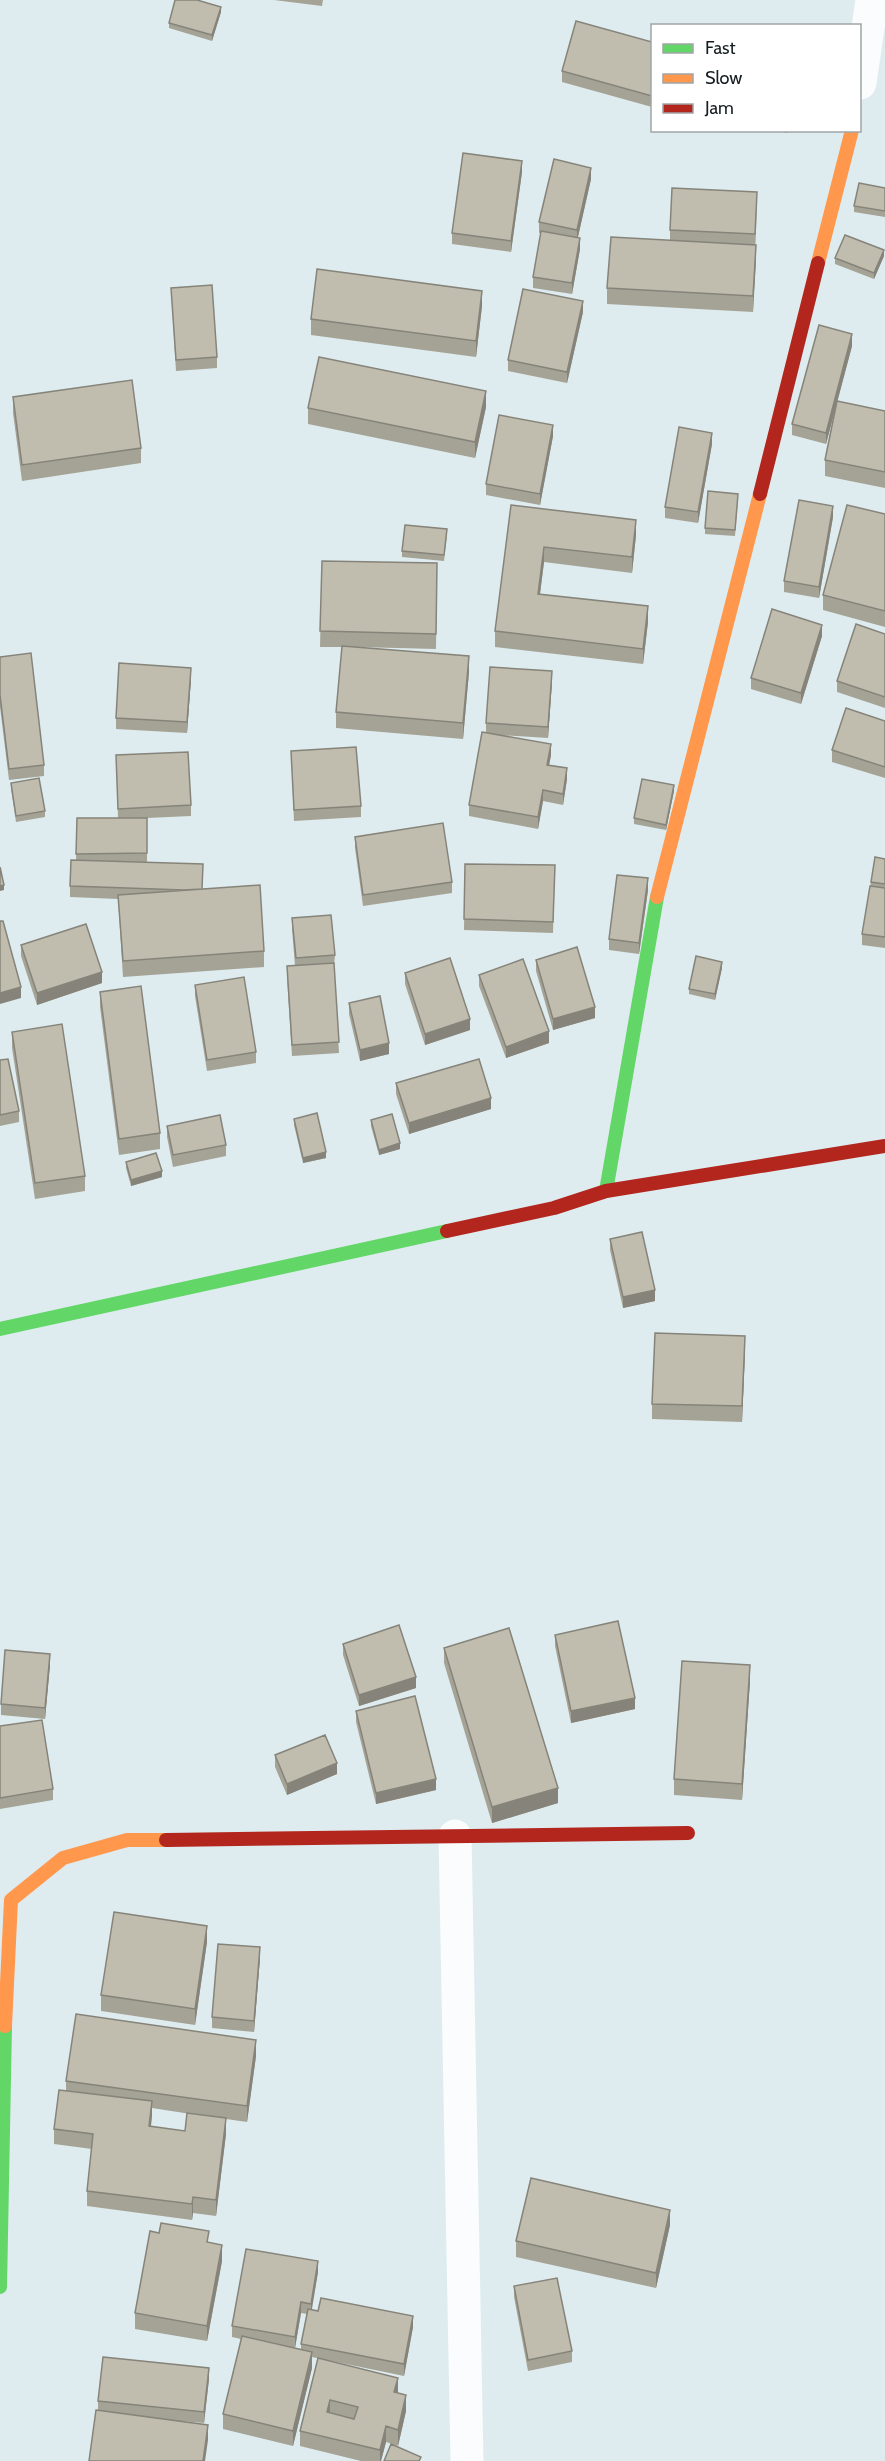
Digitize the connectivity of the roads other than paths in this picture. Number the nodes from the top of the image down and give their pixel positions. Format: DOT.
graph roads {
  1 [pos="872,0"];
  2 [pos="861,76"];
  3 [pos="851,132"];
  4 [pos="885,1146"];
  5 [pos="606,1191"];
  6 [pos="0,1329"];
  7 [pos="688,1833"];
  8 [pos="455,1836"];
  9 [pos="0,2287"];
  10 [pos="467,2461"];
  1 -- 2 [label="street"];
  3 -- 5 [label="street"];
  4 -- 5 [label="street"];
  5 -- 6 [label="street"];
  7 -- 8 [label="street"];
  8 -- 9 [label="street"];
  8 -- 10 [label="street"];
}
